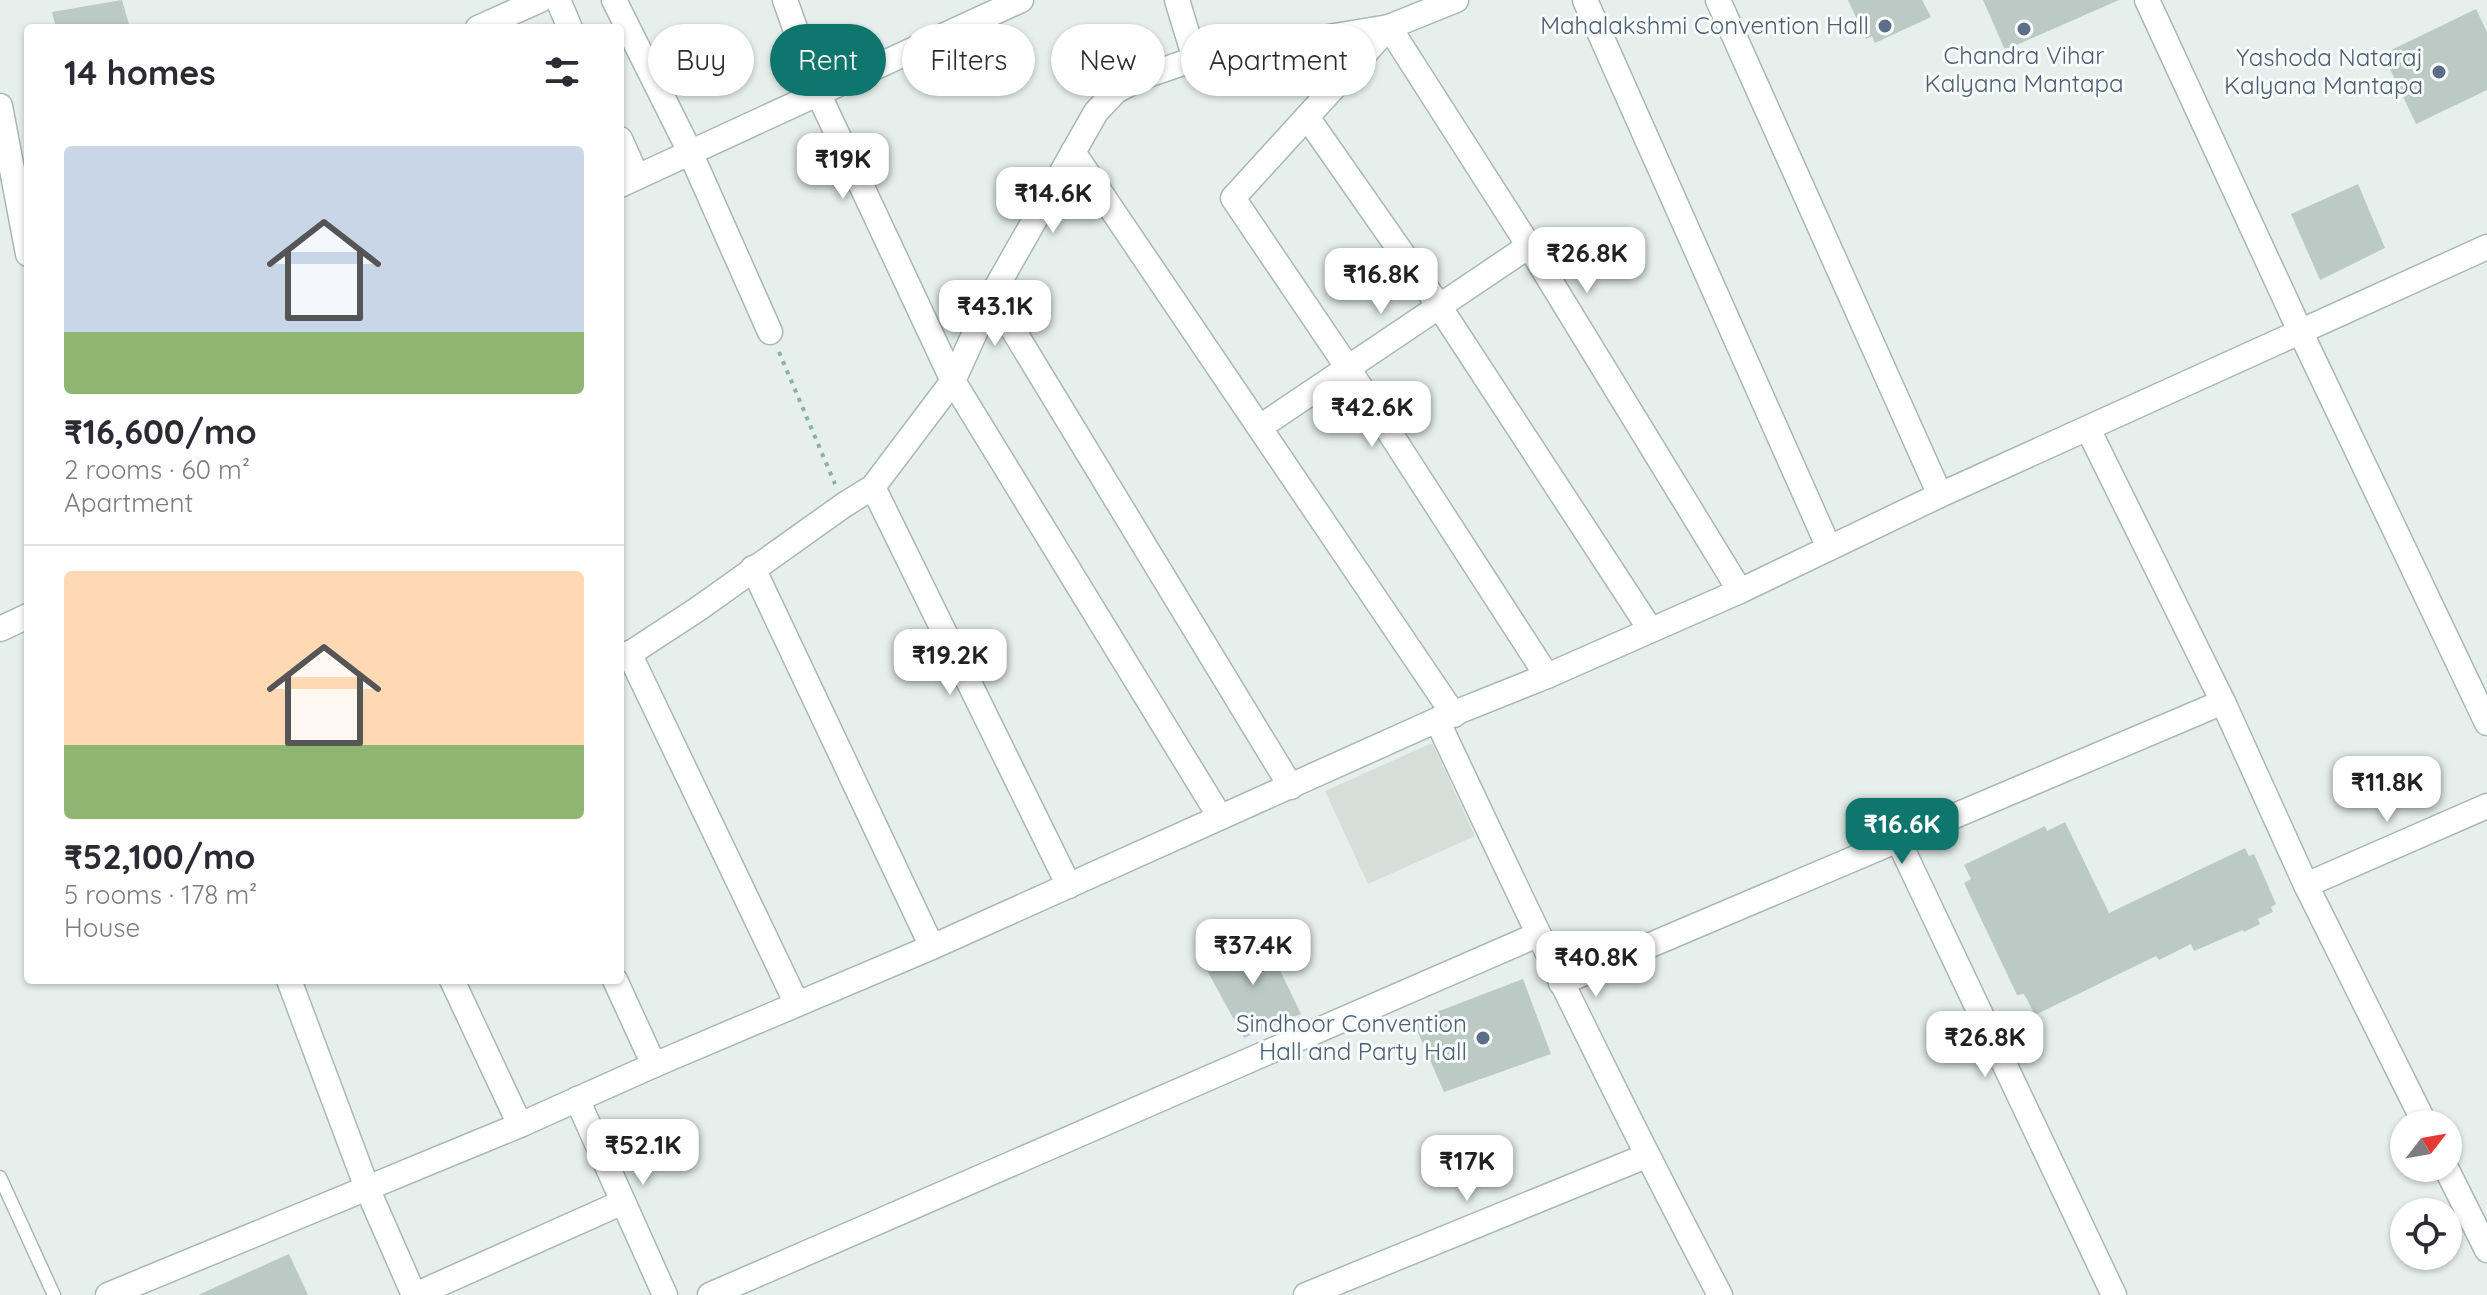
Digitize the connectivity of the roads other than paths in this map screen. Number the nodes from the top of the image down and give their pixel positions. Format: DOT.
graph roads {
  1 [pos="540,0"];
  2 [pos="558,0"];
  3 [pos="614,0"];
  4 [pos="785,0"];
  5 [pos="1021,0"];
  6 [pos="1177,0"];
  7 [pos="1456,0"];
  8 [pos="1585,0"];
  9 [pos="1718,0"];
  10 [pos="2147,0"];
  11 [pos="506,22"];
  12 [pos="568,24"];
  13 [pos="794,24"];
  14 [pos="1184,24"];
  15 [pos="1389,27"];
  16 [pos="1376,29"];
  17 [pos="886,62"];
  18 [pos="1181,64"];
  19 [pos="811,96"];
  20 [pos="819,96"];
  21 [pos="0,106"];
  22 [pos="1307,117"];
  23 [pos="690,152"];
  24 [pos="1073,152"];
  25 [pos="624,158"];
  26 [pos="629,181"];
  27 [pos="24,233"];
  28 [pos="1529,246"];
  29 [pos="2487,247"];
  30 [pos="992,295"];
  31 [pos="1439,306"];
  32 [pos="2300,331"];
  33 [pos="770,332"];
  34 [pos="1348,368"];
  35 [pos="953,381"];
  36 [pos="1260,427"];
  37 [pos="2088,429"];
  38 [pos="873,487"];
  39 [pos="1940,495"];
  40 [pos="1829,548"];
  41 [pos="753,568"];
  42 [pos="1740,591"];
  43 [pos="24,618"];
  44 [pos="0,629"];
  45 [pos="1650,629"];
  46 [pos="625,656"];
  47 [pos="1547,676"];
  48 [pos="2223,702"];
  49 [pos="1446,718"];
  50 [pos="2487,723"];
  51 [pos="1291,787"];
  52 [pos="2487,806"];
  53 [pos="1220,817"];
  54 [pos="1899,842"];
  55 [pos="2306,885"];
  56 [pos="1069,886"];
  57 [pos="1537,935"];
  58 [pos="932,947"];
  59 [pos="1561,983"];
  60 [pos="290,984"];
  61 [pos="454,984"];
  62 [pos="617,984"];
  63 [pos="797,1004"];
  64 [pos="654,1065"];
  65 [pos="577,1099"];
  66 [pos="2418,1110"];
  67 [pos="520,1125"];
  68 [pos="1646,1156"];
  69 [pos="0,1177"];
  70 [pos="2453,1182"];
  71 [pos="367,1188"];
  72 [pos="623,1202"];
  73 [pos="2487,1250"];
  74 [pos="54,1295"];
  75 [pos="108,1295"];
  76 [pos="415,1295"];
  77 [pos="665,1295"];
  78 [pos="710,1295"];
  79 [pos="1306,1295"];
  80 [pos="1720,1295"];
  81 [pos="2114,1295"];
  1 -- 11 [label="street"];
  2 -- 12 [label="street"];
  3 -- 23 [label="street"];
  4 -- 13 [label="street"];
  5 -- 17 [label="street"];
  6 -- 14 [label="street"];
  7 -- 15 [label="street"];
  8 -- 40 [label="street"];
  9 -- 39 [label="street"];
  10 -- 32 [label="street"];
  15 -- 16 [label="street"];
  15 -- 22 [label="street"];
  15 -- 28 [label="street"];
  18 -- 24 [label="street"];
  19 -- 23 [label="street"];
  20 -- 35 [label="street"];
  21 -- 27 [label="street"];
  22 -- 31 [label="street"];
  22 -- 34 [label="street"];
  23 -- 26 [label="street"];
  23 -- 33 [label="street"];
  24 -- 30 [label="street"];
  24 -- 36 [label="street"];
  25 -- 26 [label="street"];
  28 -- 31 [label="street"];
  28 -- 42 [label="street"];
  29 -- 32 [label="street"];
  30 -- 35 [label="street"];
  30 -- 51 [label="street"];
  31 -- 34 [label="street"];
  31 -- 45 [label="street"];
  32 -- 37 [label="street"];
  32 -- 50 [label="street"];
  34 -- 36 [label="street"];
  34 -- 47 [label="street"];
  35 -- 38 [label="street"];
  35 -- 53 [label="street"];
  36 -- 49 [label="street"];
  37 -- 39 [label="street"];
  37 -- 48 [label="street"];
  38 -- 41 [label="street"];
  38 -- 56 [label="street"];
  39 -- 40 [label="street"];
  40 -- 42 [label="street"];
  41 -- 46 [label="street"];
  41 -- 58 [label="street"];
  42 -- 45 [label="street"];
  43 -- 44 [label="street"];
  45 -- 47 [label="street"];
  46 -- 63 [label="street"];
  47 -- 49 [label="street"];
  48 -- 54 [label="street"];
  48 -- 55 [label="street"];
  49 -- 51 [label="street"];
  49 -- 57 [label="street"];
  51 -- 53 [label="street"];
  52 -- 55 [label="street"];
  53 -- 56 [label="street"];
  54 -- 59 [label="street"];
  54 -- 81 [label="street"];
  55 -- 66 [label="street"];
  56 -- 58 [label="street"];
  57 -- 59 [label="street"];
  57 -- 78 [label="street"];
  58 -- 63 [label="street"];
  59 -- 68 [label="street"];
  60 -- 71 [label="street"];
  61 -- 67 [label="street"];
  62 -- 64 [label="street"];
  63 -- 64 [label="street"];
  64 -- 65 [label="street"];
  65 -- 67 [label="street"];
  65 -- 72 [label="street"];
  67 -- 71 [label="street"];
  68 -- 79 [label="street"];
  68 -- 80 [label="street"];
  69 -- 74 [label="lane"];
  70 -- 73 [label="street"];
  71 -- 75 [label="street"];
  71 -- 76 [label="street"];
  72 -- 76 [label="street"];
  72 -- 77 [label="street"];
}
